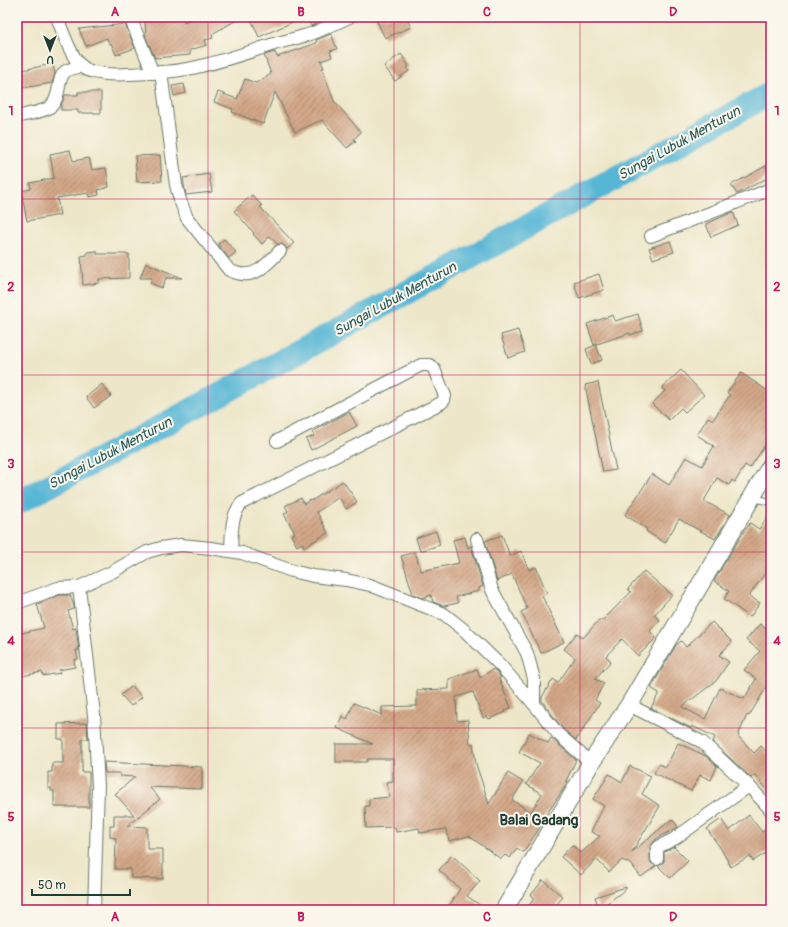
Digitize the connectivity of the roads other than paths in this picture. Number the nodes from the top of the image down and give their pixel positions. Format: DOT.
graph roads {
  1 [pos="57,17"];
  2 [pos="132,17"];
  3 [pos="348,17"];
  4 [pos="82,66"];
  5 [pos="157,73"];
  6 [pos="17,117"];
  7 [pos="771,188"];
  8 [pos="651,236"];
  9 [pos="280,250"];
  10 [pos="277,441"];
  11 [pos="771,465"];
  12 [pos="752,498"];
  13 [pos="771,502"];
  14 [pos="477,539"];
  15 [pos="230,551"];
  16 [pos="79,586"];
  17 [pos="17,603"];
  18 [pos="534,704"];
  19 [pos="629,705"];
  20 [pos="591,763"];
  21 [pos="749,786"];
  22 [pos="771,810"];
  23 [pos="657,859"];
  24 [pos="94,910"];
  25 [pos="504,910"];
  1 -- 4 [label="street"];
  2 -- 5 [label="street"];
  3 -- 5 [label="street"];
  4 -- 5 [label="street"];
  4 -- 6 [label="street"];
  5 -- 9 [label="street"];
  7 -- 8 [label="street"];
  10 -- 15 [label="street"];
  11 -- 12 [label="street"];
  12 -- 13 [label="lane"];
  12 -- 19 [label="street"];
  14 -- 18 [label="street"];
  15 -- 16 [label="street"];
  15 -- 18 [label="street"];
  16 -- 17 [label="street"];
  16 -- 24 [label="street"];
  18 -- 20 [label="street"];
  19 -- 20 [label="street"];
  19 -- 21 [label="street"];
  20 -- 25 [label="street"];
  21 -- 22 [label="street"];
  21 -- 23 [label="street"];
}
